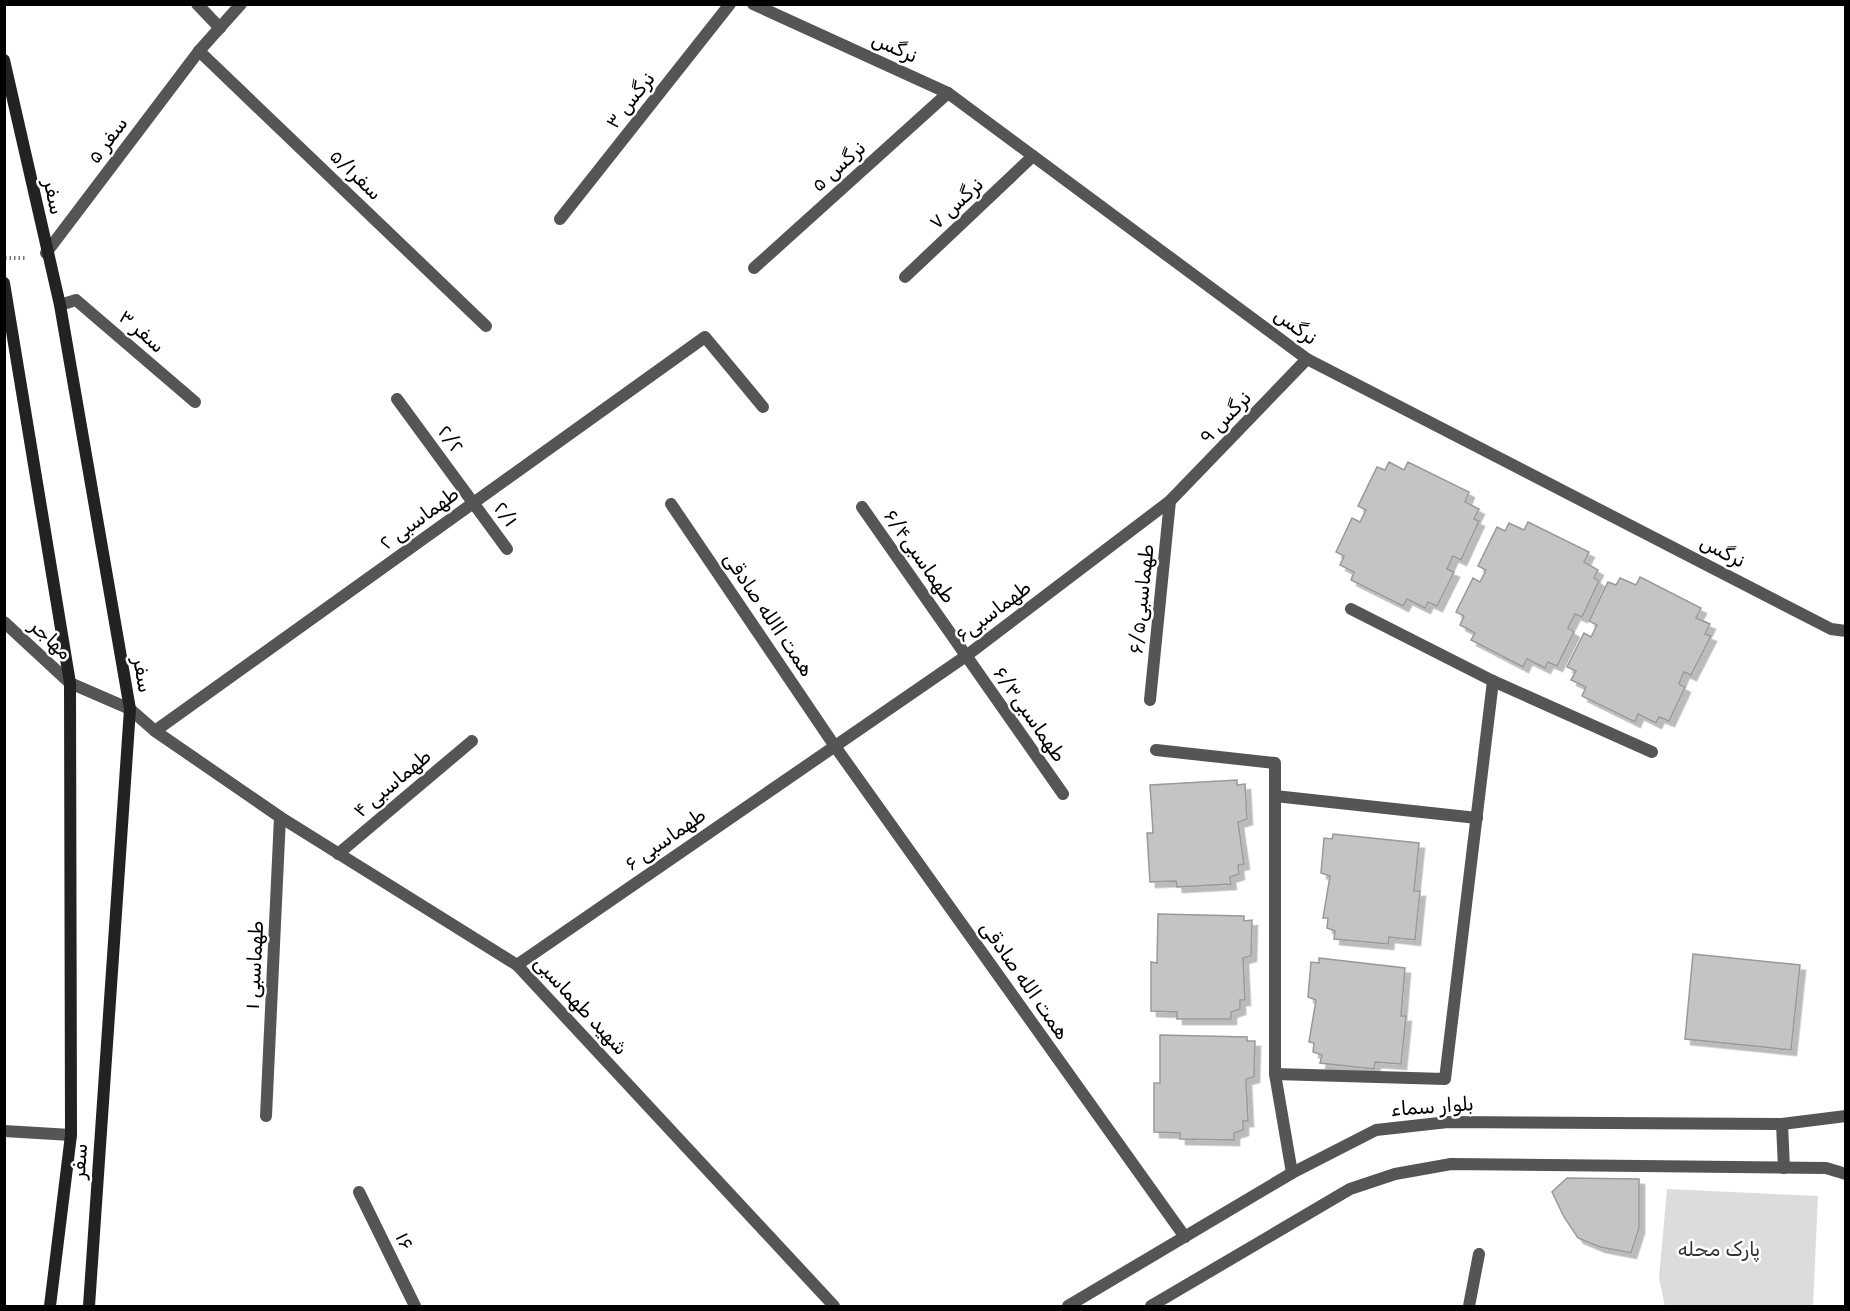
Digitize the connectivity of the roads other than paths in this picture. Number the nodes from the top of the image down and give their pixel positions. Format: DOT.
graph roads {
  1 [pos="197,4"];
  2 [pos="241,4"];
  3 [pos="730,4"];
  4 [pos="753,4"];
  5 [pos="220,28"];
  6 [pos="199,51"];
  7 [pos="4,60"];
  8 [pos="948,93"];
  9 [pos="1033,156"];
  10 [pos="560,219"];
  11 [pos="46,253"];
  12 [pos="754,268"];
  13 [pos="905,277"];
  14 [pos="4,283"];
  15 [pos="60,305"];
  16 [pos="486,326"];
  17 [pos="1307,359"];
  18 [pos="397,399"];
  19 [pos="195,402"];
  20 [pos="763,407"];
  21 [pos="1170,501"];
  22 [pos="473,503"];
  23 [pos="671,504"];
  24 [pos="862,507"];
  25 [pos="507,549"];
  26 [pos="1351,609"];
  27 [pos="4,622"];
  28 [pos="1845,631"];
  29 [pos="966,656"];
  30 [pos="1493,681"];
  31 [pos="70,683"];
  32 [pos="1150,700"];
  33 [pos="130,709"];
  34 [pos="154,731"];
  35 [pos="472,741"];
  36 [pos="834,745"];
  37 [pos="1156,750"];
  38 [pos="1652,752"];
  39 [pos="1063,794"];
  40 [pos="1275,796"];
  41 [pos="280,817"];
  42 [pos="1477,818"];
  43 [pos="338,854"];
  44 [pos="517,965"];
  45 [pos="1275,1074"];
  46 [pos="266,1116"];
  47 [pos="1845,1116"];
  48 [pos="1782,1124"];
  49 [pos="4,1131"];
  50 [pos="71,1135"];
  51 [pos="1784,1168"];
  52 [pos="1292,1173"];
  53 [pos="1845,1174"];
  54 [pos="359,1191"];
  55 [pos="1185,1237"];
  56 [pos="1479,1254"];
  57 [pos="50,1306"];
  58 [pos="89,1306"];
  59 [pos="415,1306"];
  60 [pos="834,1306"];
  61 [pos="1068,1306"];
  62 [pos="1151,1306"];
  63 [pos="1469,1306"];
  1 -- 5 [label="street"];
  2 -- 5 [label="street, ۵ سفر"];
  3 -- 10 [label="street, ۳ نرگس"];
  4 -- 8 [label="street, نرگس"];
  5 -- 6 [label="street, ۵ سفر"];
  6 -- 11 [label="street, ۵ سفر"];
  6 -- 16 [label="street, ۵/۱سفر"];
  7 -- 11 [label="main road, سفر"];
  8 -- 9 [label="street, نرگس"];
  8 -- 12 [label="street, ۵ نرگس"];
  9 -- 13 [label="street, ۷ نرگس"];
  9 -- 17 [label="street, نرگس"];
  11 -- 15 [label="main road, سفر"];
  14 -- 31 [label="main road, سفر"];
  15 -- 19 [label="street, ۳ سفر"];
  15 -- 33 [label="main road, سفر"];
  17 -- 21 [label="street, ۹ نرگس"];
  17 -- 28 [label="street, نرگس"];
  18 -- 22 [label="street, ۲/۲"];
  20 -- 22 [label="street, ۲ طهماسبی"];
  21 -- 29 [label="street, ۶طهماسبی"];
  21 -- 32 [label="street, ۶/۵طهماسبی"];
  22 -- 25 [label="street, ۲/۱"];
  22 -- 34 [label="street, ۲ طهماسبی"];
  23 -- 36 [label="street, همت االله صادقی"];
  24 -- 29 [label="street, ۶/۴طهماسبی"];
  26 -- 30 [label="street"];
  27 -- 31 [label="street, مهاجر"];
  29 -- 36 [label="street, ۶طهماسبی"];
  29 -- 39 [label="street, ۶/۳طهماسبی"];
  30 -- 38 [label="street"];
  30 -- 42 [label="street"];
  31 -- 33 [label="street, مهاجر"];
  31 -- 50 [label="main road, سفر"];
  33 -- 34 [label="street, شهید طهماسبی"];
  33 -- 58 [label="main road, سفر"];
  34 -- 41 [label="street, شهید طهماسبی"];
  35 -- 43 [label="street, ۴ طهماسبی"];
  36 -- 44 [label="street, ۶ طهماسبی"];
  36 -- 55 [label="street, همت الله صادقی"];
  37 -- 40 [label="street"];
  40 -- 42 [label="street"];
  40 -- 45 [label="street"];
  41 -- 43 [label="street, شهید طهماسبی"];
  41 -- 46 [label="street, ۱ طهماسبی"];
  42 -- 45 [label="street"];
  43 -- 44 [label="street, شهید طهماسبی"];
  44 -- 60 [label="street, شهید طهماسبی"];
  45 -- 52 [label="street"];
  47 -- 48 [label="street, بلوار سماء"];
  48 -- 51 [label="street"];
  48 -- 52 [label="street, بلوار سماء"];
  49 -- 50 [label="street"];
  50 -- 57 [label="main road, سفر"];
  51 -- 53 [label="street"];
  51 -- 62 [label="street"];
  52 -- 55 [label="street, بلوار سماء"];
  54 -- 59 [label="street, ۱۶"];
  55 -- 61 [label="street, بلوار سماء"];
  56 -- 63 [label="street"];
}
